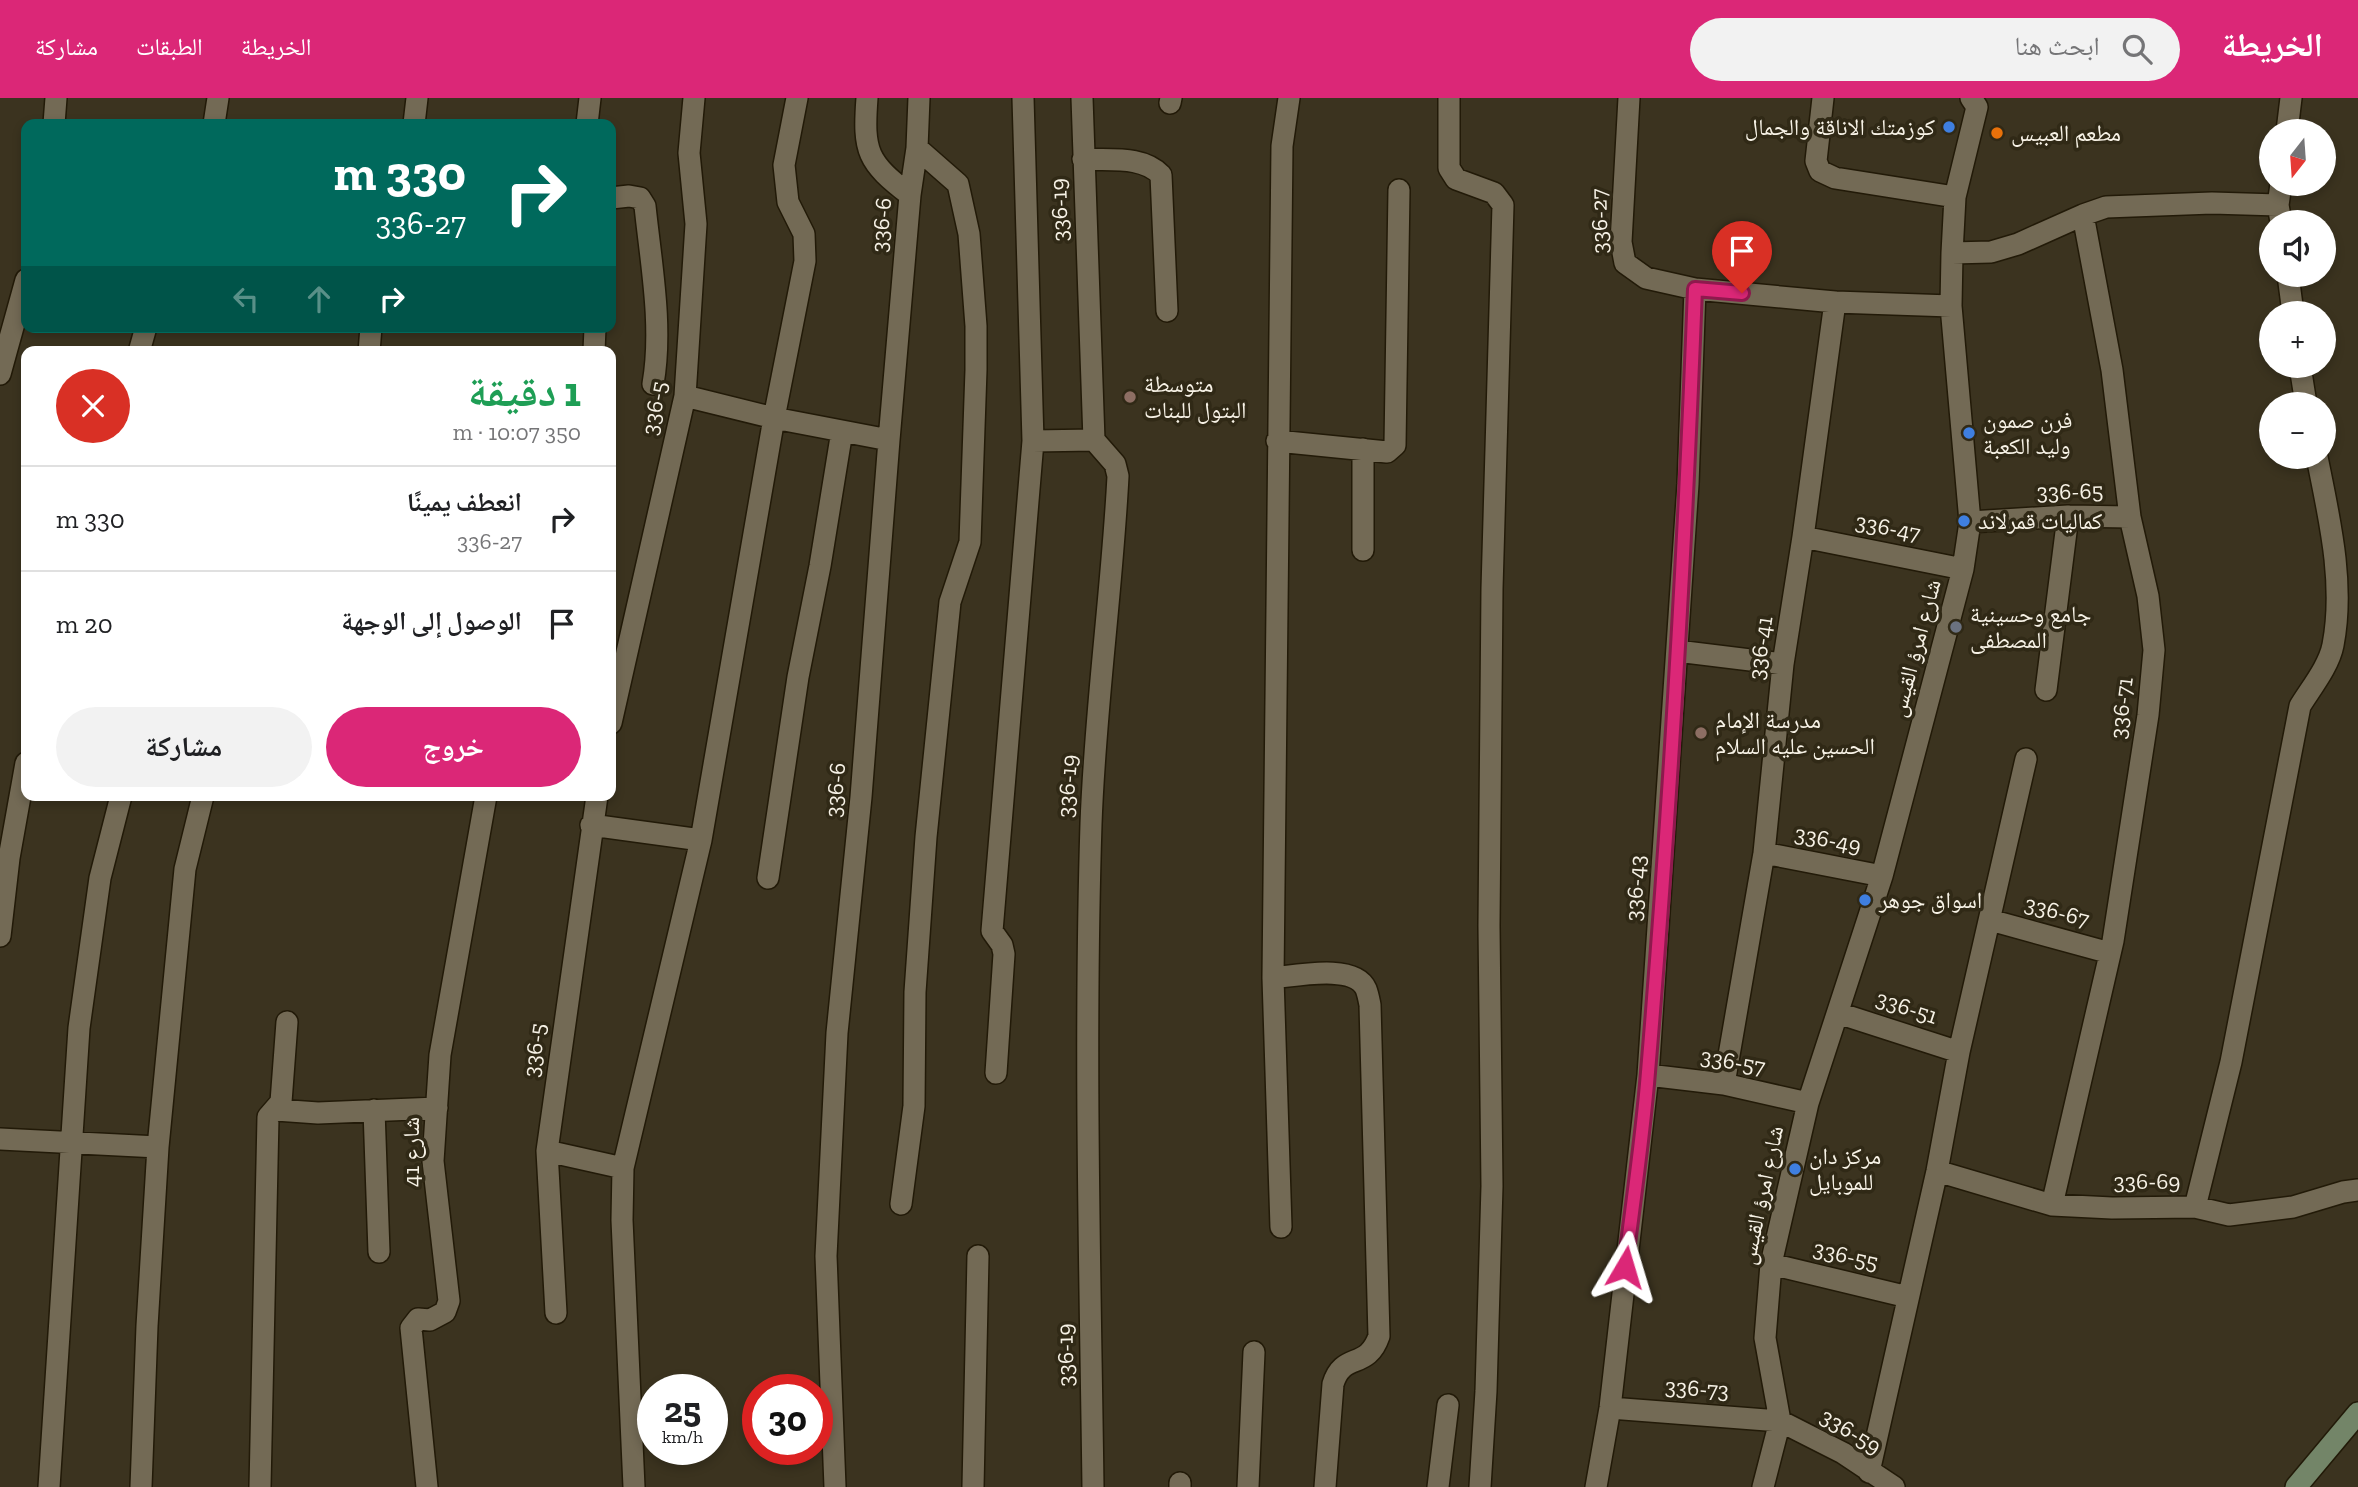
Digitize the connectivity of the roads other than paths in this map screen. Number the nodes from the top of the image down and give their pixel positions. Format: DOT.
graph roads {
  1 [pos="56,98"];
  2 [pos="218,98"];
  3 [pos="417,98"];
  4 [pos="590,98"];
  5 [pos="694,98"];
  6 [pos="797,98"];
  7 [pos="867,98"];
  8 [pos="919,98"];
  9 [pos="1023,98"];
  10 [pos="1082,98"];
  11 [pos="1289,98"];
  12 [pos="1449,98"];
  13 [pos="1629,98"];
  14 [pos="1823,98"];
  15 [pos="2291,98"];
  16 [pos="1976,101"];
  17 [pos="54,119"];
  18 [pos="215,119"];
  19 [pos="415,119"];
  20 [pos="588,119"];
  21 [pos="2288,119"];
  22 [pos="917,148"];
  23 [pos="1083,159"];
  24 [pos="1399,190"];
  25 [pos="910,195"];
  26 [pos="616,197"];
  27 [pos="1955,197"];
  28 [pos="2280,204"];
  29 [pos="2083,215"];
  30 [pos="1952,253"];
  31 [pos="1695,289"];
  32 [pos="21,298"];
  33 [pos="1835,302"];
  34 [pos="1951,306"];
  35 [pos="1167,311"];
  36 [pos="0,374"];
  37 [pos="653,384"];
  38 [pos="685,396"];
  39 [pos="774,418"];
  40 [pos="842,431"];
  41 [pos="889,440"];
  42 [pos="1033,440"];
  43 [pos="1094,440"];
  44 [pos="1277,441"];
  45 [pos="1363,449"];
  46 [pos="2319,469"];
  47 [pos="2067,516"];
  48 [pos="2130,517"];
  49 [pos="1970,522"];
  50 [pos="1803,537"];
  51 [pos="1363,550"];
  52 [pos="1963,569"];
  53 [pos="1677,651"];
  54 [pos="1783,664"];
  55 [pos="2046,690"];
  56 [pos="616,701"];
  57 [pos="2026,759"];
  58 [pos="21,785"];
  59 [pos="120,801"];
  60 [pos="202,801"];
  61 [pos="485,801"];
  62 [pos="596,801"];
  63 [pos="591,825"];
  64 [pos="701,840"];
  65 [pos="1764,853"];
  66 [pos="4,858"];
  67 [pos="1882,876"];
  68 [pos="768,878"];
  69 [pos="1990,920"];
  70 [pos="0,936"];
  71 [pos="2110,953"];
  72 [pos="1273,978"];
  73 [pos="1838,1013"];
  74 [pos="287,1022"];
  75 [pos="1959,1052"];
  76 [pos="996,1073"];
  77 [pos="1648,1074"];
  78 [pos="1724,1084"];
  79 [pos="1808,1103"];
  80 [pos="437,1108"];
  81 [pos="276,1110"];
  82 [pos="374,1110"];
  83 [pos="0,1139"];
  84 [pos="72,1143"];
  85 [pos="158,1147"];
  86 [pos="547,1152"];
  87 [pos="622,1168"];
  88 [pos="1937,1171"];
  89 [pos="2358,1190"];
  90 [pos="901,1204"];
  91 [pos="2052,1205"];
  92 [pos="2196,1207"];
  93 [pos="1281,1227"];
  94 [pos="379,1252"];
  95 [pos="978,1256"];
  96 [pos="1771,1264"];
  97 [pos="1908,1297"];
  98 [pos="556,1312"];
  99 [pos="1254,1352"];
  100 [pos="1448,1405"];
  101 [pos="1610,1408"];
  102 [pos="2358,1413"];
  103 [pos="1780,1421"];
  104 [pos="1869,1472"];
  105 [pos="49,1487"];
  106 [pos="141,1487"];
  107 [pos="260,1487"];
  108 [pos="427,1487"];
  109 [pos="634,1487"];
  110 [pos="835,1487"];
  111 [pos="974,1487"];
  112 [pos="1094,1487"];
  113 [pos="1248,1487"];
  114 [pos="1325,1487"];
  115 [pos="1438,1487"];
  116 [pos="1480,1487"];
  117 [pos="1596,1487"];
  118 [pos="1763,1487"];
  119 [pos="1894,1487"];
  120 [pos="2296,1487"];
  1 -- 17 [label="street"];
  2 -- 18 [label="street"];
  3 -- 19 [label="street"];
  4 -- 20 [label="street"];
  5 -- 38 [label="street, 336-5"];
  6 -- 39 [label="street"];
  7 -- 25 [label="street"];
  8 -- 22 [label="street, 336-6"];
  9 -- 42 [label="street"];
  10 -- 23 [label="street, 336-19"];
  11 -- 44 [label="street"];
  12 -- 116 [label="street"];
  13 -- 31 [label="street, 336-27"];
  14 -- 27 [label="street"];
  15 -- 21 [label="street"];
  16 -- 27 [label="street, شارع امرؤ القيس"];
  22 -- 25 [label="street, 336-6"];
  22 -- 90 [label="street"];
  23 -- 35 [label="street"];
  23 -- 43 [label="street, 336-19"];
  24 -- 45 [label="street"];
  25 -- 41 [label="street, 336-6"];
  26 -- 37 [label="street"];
  27 -- 30 [label="street, شارع امرؤ القيس"];
  28 -- 29 [label="street"];
  29 -- 30 [label="street"];
  29 -- 48 [label="street, 336-71"];
  30 -- 34 [label="street, شارع امرؤ القيس"];
  31 -- 33 [label="street, 336-27"];
  31 -- 53 [label="street, 336-43"];
  32 -- 36 [label="street"];
  33 -- 34 [label="street, 336-27"];
  33 -- 50 [label="street, 336-41"];
  34 -- 49 [label="street, شارع امرؤ القيس"];
  38 -- 39 [label="street"];
  38 -- 56 [label="street, 336-5"];
  39 -- 40 [label="street"];
  39 -- 64 [label="street"];
  40 -- 41 [label="street"];
  40 -- 68 [label="street"];
  41 -- 110 [label="street, 336-6"];
  42 -- 43 [label="street"];
  42 -- 76 [label="street"];
  43 -- 112 [label="street, 336-19"];
  44 -- 45 [label="street"];
  44 -- 72 [label="street"];
  45 -- 51 [label="street"];
  46 -- 92 [label="street"];
  47 -- 48 [label="street, 336-65"];
  47 -- 49 [label="street, 336-65"];
  47 -- 55 [label="street"];
  48 -- 71 [label="street, 336-71"];
  49 -- 52 [label="street, شارع امرؤ القيس"];
  50 -- 52 [label="street, 336-47"];
  50 -- 54 [label="street, 336-41"];
  52 -- 67 [label="street, شارع امرؤ القيس"];
  53 -- 54 [label="street"];
  53 -- 77 [label="street, 336-43"];
  54 -- 65 [label="street, 336-41"];
  57 -- 69 [label="street"];
  58 -- 66 [label="street"];
  59 -- 84 [label="street"];
  60 -- 85 [label="street"];
  61 -- 80 [label="street, شارع 41"];
  62 -- 63 [label="street, 336-5"];
  63 -- 64 [label="street"];
  63 -- 86 [label="street, 336-5"];
  64 -- 87 [label="street"];
  65 -- 67 [label="street, 336-49"];
  65 -- 78 [label="street, 336-41"];
  66 -- 70 [label="street"];
  67 -- 73 [label="street, شارع امرؤ القيس"];
  69 -- 71 [label="street, 336-67"];
  69 -- 75 [label="street"];
  71 -- 91 [label="street, 336-71"];
  72 -- 93 [label="street"];
  72 -- 114 [label="street"];
  73 -- 75 [label="street, 336-51"];
  73 -- 79 [label="street, شارع امرؤ القيس"];
  74 -- 81 [label="street"];
  75 -- 88 [label="street"];
  77 -- 78 [label="street, 336-57"];
  77 -- 101 [label="street, 336-43"];
  78 -- 79 [label="street, 336-57"];
  79 -- 96 [label="street, شارع امرؤ القيس"];
  80 -- 82 [label="street"];
  80 -- 108 [label="street, شارع 41"];
  81 -- 82 [label="street"];
  81 -- 107 [label="street"];
  82 -- 94 [label="street"];
  83 -- 84 [label="street"];
  84 -- 85 [label="street"];
  84 -- 105 [label="street"];
  85 -- 106 [label="street"];
  86 -- 87 [label="street"];
  86 -- 98 [label="street, 336-5"];
  87 -- 109 [label="street"];
  88 -- 91 [label="street, 336-69"];
  88 -- 97 [label="street"];
  89 -- 92 [label="street, 336-69"];
  91 -- 92 [label="street, 336-69"];
  95 -- 111 [label="street"];
  96 -- 97 [label="street, 336-55"];
  96 -- 103 [label="street, شارع امرؤ القيس"];
  97 -- 104 [label="street"];
  99 -- 113 [label="street"];
  100 -- 115 [label="street"];
  101 -- 103 [label="street, 336-73"];
  101 -- 117 [label="street, 336-43"];
  102 -- 120 [label="street"];
  103 -- 104 [label="street, 336-59"];
  103 -- 118 [label="street, شارع امرؤ القيس"];
  104 -- 119 [label="street, 336-59"];
}
